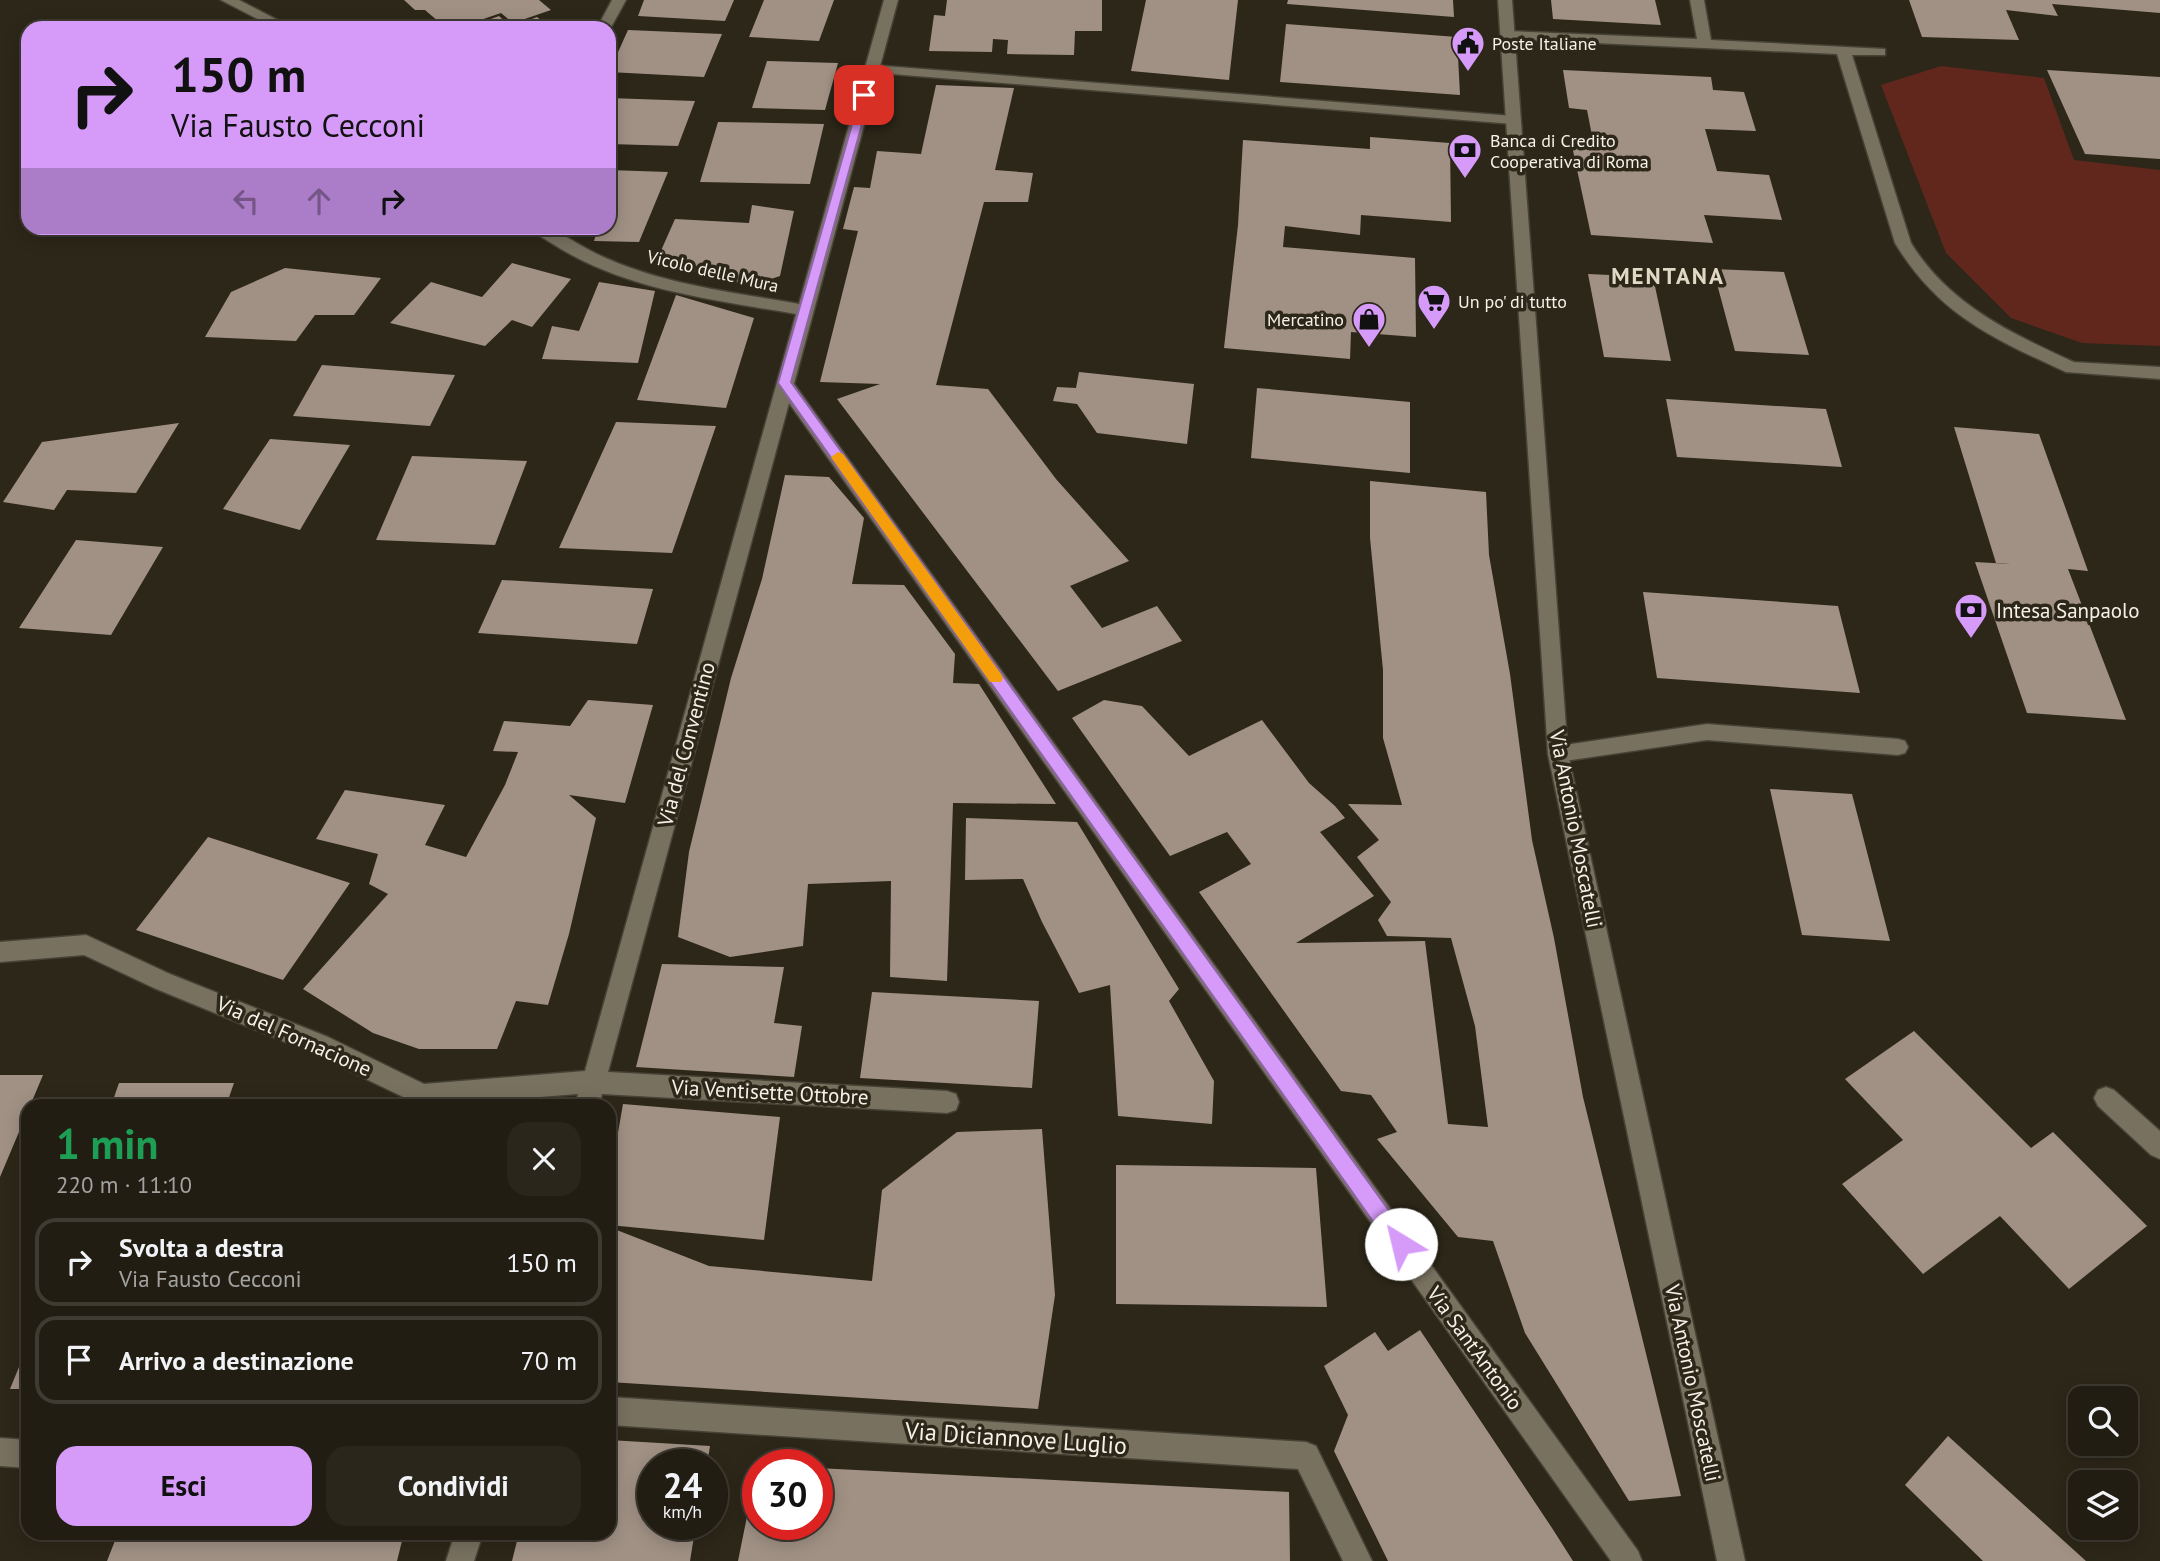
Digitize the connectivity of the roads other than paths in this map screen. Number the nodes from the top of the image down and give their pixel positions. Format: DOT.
graph roads {
  1 [pos="228,0"];
  2 [pos="619,0"];
  3 [pos="891,0"];
  4 [pos="1504,0"];
  5 [pos="1697,0"];
  6 [pos="272,21"];
  7 [pos="608,21"];
  8 [pos="1507,35"];
  9 [pos="1705,43"];
  10 [pos="1843,50"];
  11 [pos="1880,52"];
  12 [pos="872,69"];
  13 [pos="1513,120"];
  14 [pos="549,235"];
  15 [pos="804,310"];
  16 [pos="2160,373"];
  17 [pos="785,383"];
  18 [pos="1898,747"];
  19 [pos="1558,754"];
  20 [pos="0,952"];
  21 [pos="593,1082"];
  22 [pos="2106,1098"];
  23 [pos="589,1099"];
  24 [pos="947,1102"];
  25 [pos="2160,1147"];
  26 [pos="616,1411"];
  27 [pos="0,1452"];
  28 [pos="21,1454"];
  29 [pos="466,1540"];
  30 [pos="460,1561"];
  31 [pos="1358,1561"];
  32 [pos="1628,1561"];
  33 [pos="1731,1561"];
  1 -- 6 [label="street"];
  2 -- 7 [label="street"];
  3 -- 12 [label="street, Via del Conventino"];
  4 -- 8 [label="street, Via Antonio Moscatelli"];
  5 -- 9 [label="street"];
  8 -- 9 [label="street"];
  8 -- 13 [label="street, Via Antonio Moscatelli"];
  9 -- 10 [label="street"];
  10 -- 11 [label="street"];
  10 -- 16 [label="street"];
  12 -- 13 [label="street"];
  12 -- 15 [label="street, Via del Conventino"];
  13 -- 19 [label="street, Via Antonio Moscatelli"];
  14 -- 15 [label="street, Vicolo delle Mura"];
  15 -- 17 [label="street, Via del Conventino"];
  17 -- 21 [label="street, Via del Conventino"];
  17 -- 32 [label="street, Via Sant'Antonio"];
  18 -- 19 [label="street"];
  19 -- 33 [label="street, Via Antonio Moscatelli"];
  20 -- 21 [label="street, Via del Fornacione"];
  21 -- 23 [label="street, Via del Conventino"];
  21 -- 24 [label="street, Via Ventisette Ottobre"];
  22 -- 25 [label="street"];
  26 -- 31 [label="street, Via Diciannove Luglio"];
  27 -- 28 [label="street"];
  29 -- 30 [label="street"];
}
